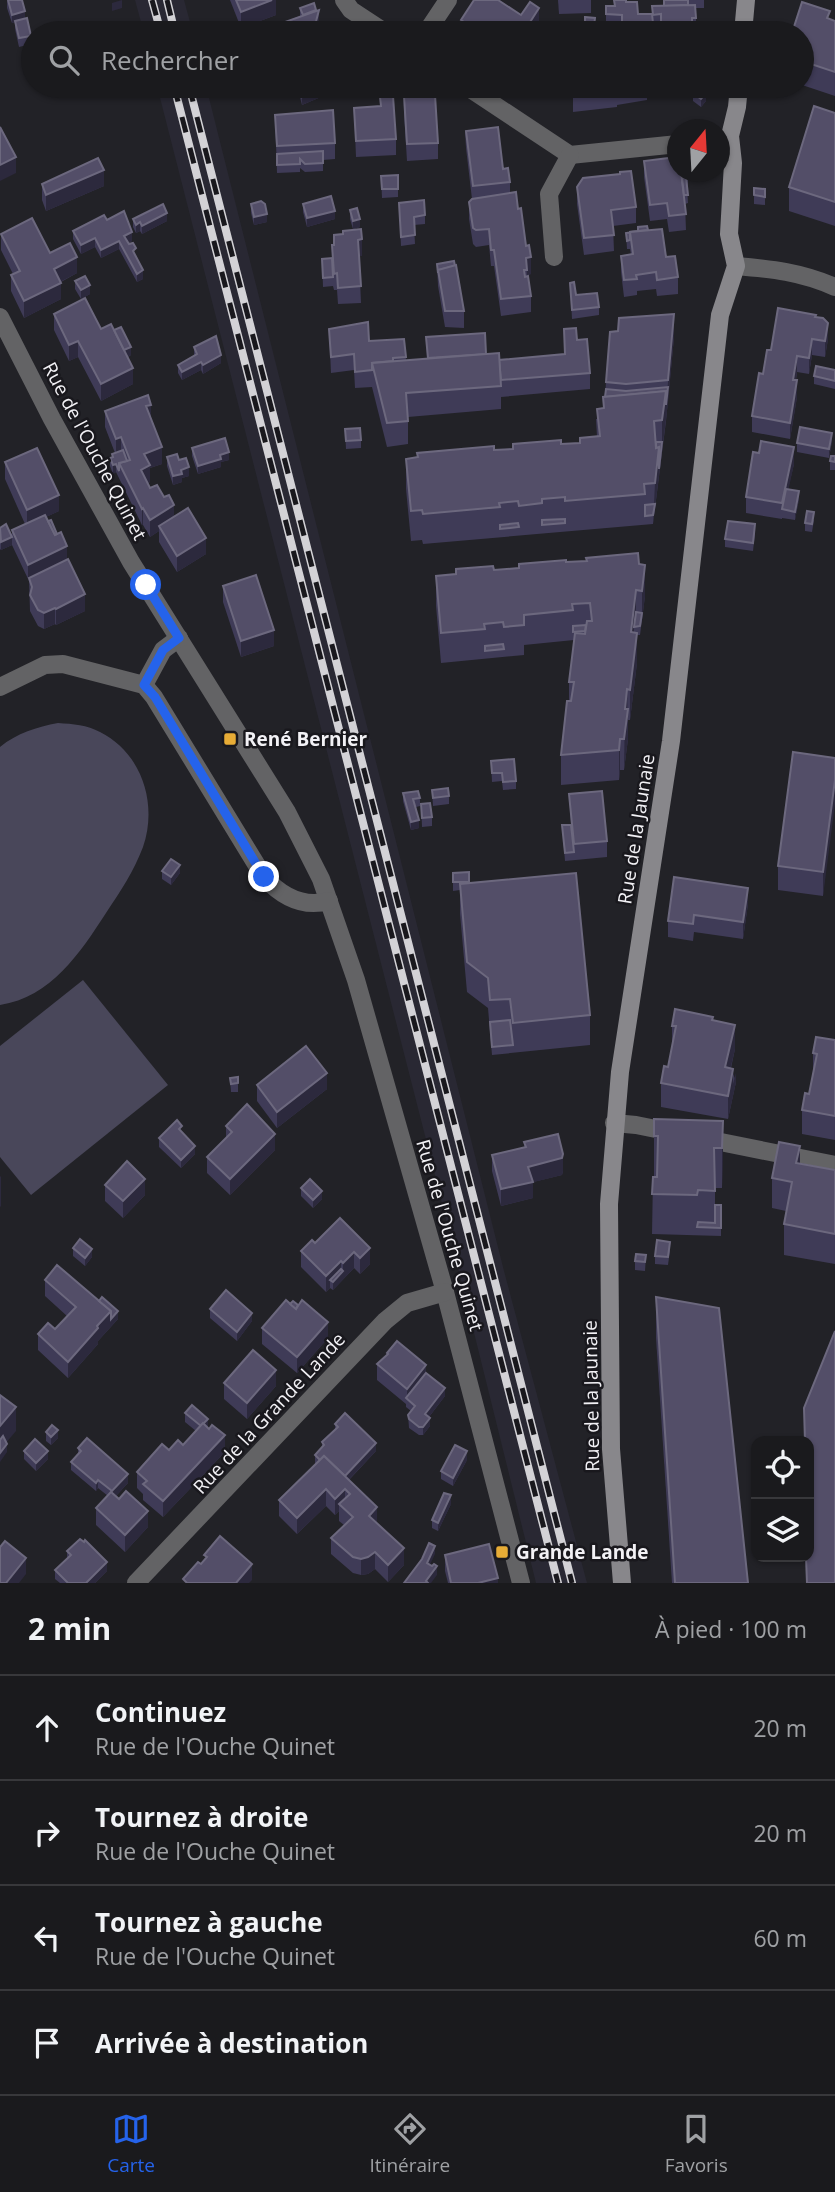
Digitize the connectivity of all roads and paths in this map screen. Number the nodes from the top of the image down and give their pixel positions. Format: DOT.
graph roads {
  1 [pos="344,0"];
  2 [pos="447,0"];
  3 [pos="746,0"];
  4 [pos="368,21"];
  5 [pos="434,21"];
  6 [pos="744,21"];
  7 [pos="484,98"];
  8 [pos="738,98"];
  9 [pos="730,124"];
  10 [pos="667,145"];
  11 [pos="730,153"];
  12 [pos="570,155"];
  13 [pos="554,257"];
  14 [pos="736,265"];
  15 [pos="835,287"];
  16 [pos="0,317"];
  17 [pos="179,638"];
  18 [pos="144,685"];
  19 [pos="0,687"];
  20 [pos="329,901"];
  21 [pos="614,1122"];
  22 [pos="835,1165"];
  23 [pos="445,1292"];
  24 [pos="136,1583"];
  25 [pos="520,1583"];
  26 [pos="622,1583"];
  1 -- 4 [label="street"];
  2 -- 5 [label="street"];
  3 -- 6 [label="street"];
  7 -- 12 [label="street"];
  8 -- 9 [label="street, Rue de la Jaunaie"];
  10 -- 12 [label="street"];
  11 -- 14 [label="street, Rue de la Jaunaie"];
  12 -- 13 [label="street"];
  14 -- 15 [label="street"];
  14 -- 21 [label="street, Rue de la Jaunaie"];
  16 -- 17 [label="street, Rue de l'Ouche Quinet"];
  17 -- 18 [label="street"];
  17 -- 20 [label="street, Rue de l'Ouche Quinet"];
  18 -- 19 [label="street"];
  18 -- 20 [label="street"];
  20 -- 23 [label="street, Rue de l'Ouche Quinet"];
  21 -- 22 [label="street"];
  21 -- 26 [label="street, Rue de la Jaunaie"];
  23 -- 24 [label="street, Rue de la Grande Lande"];
  23 -- 25 [label="street, Rue de l'Ouche Quinet"];
}
